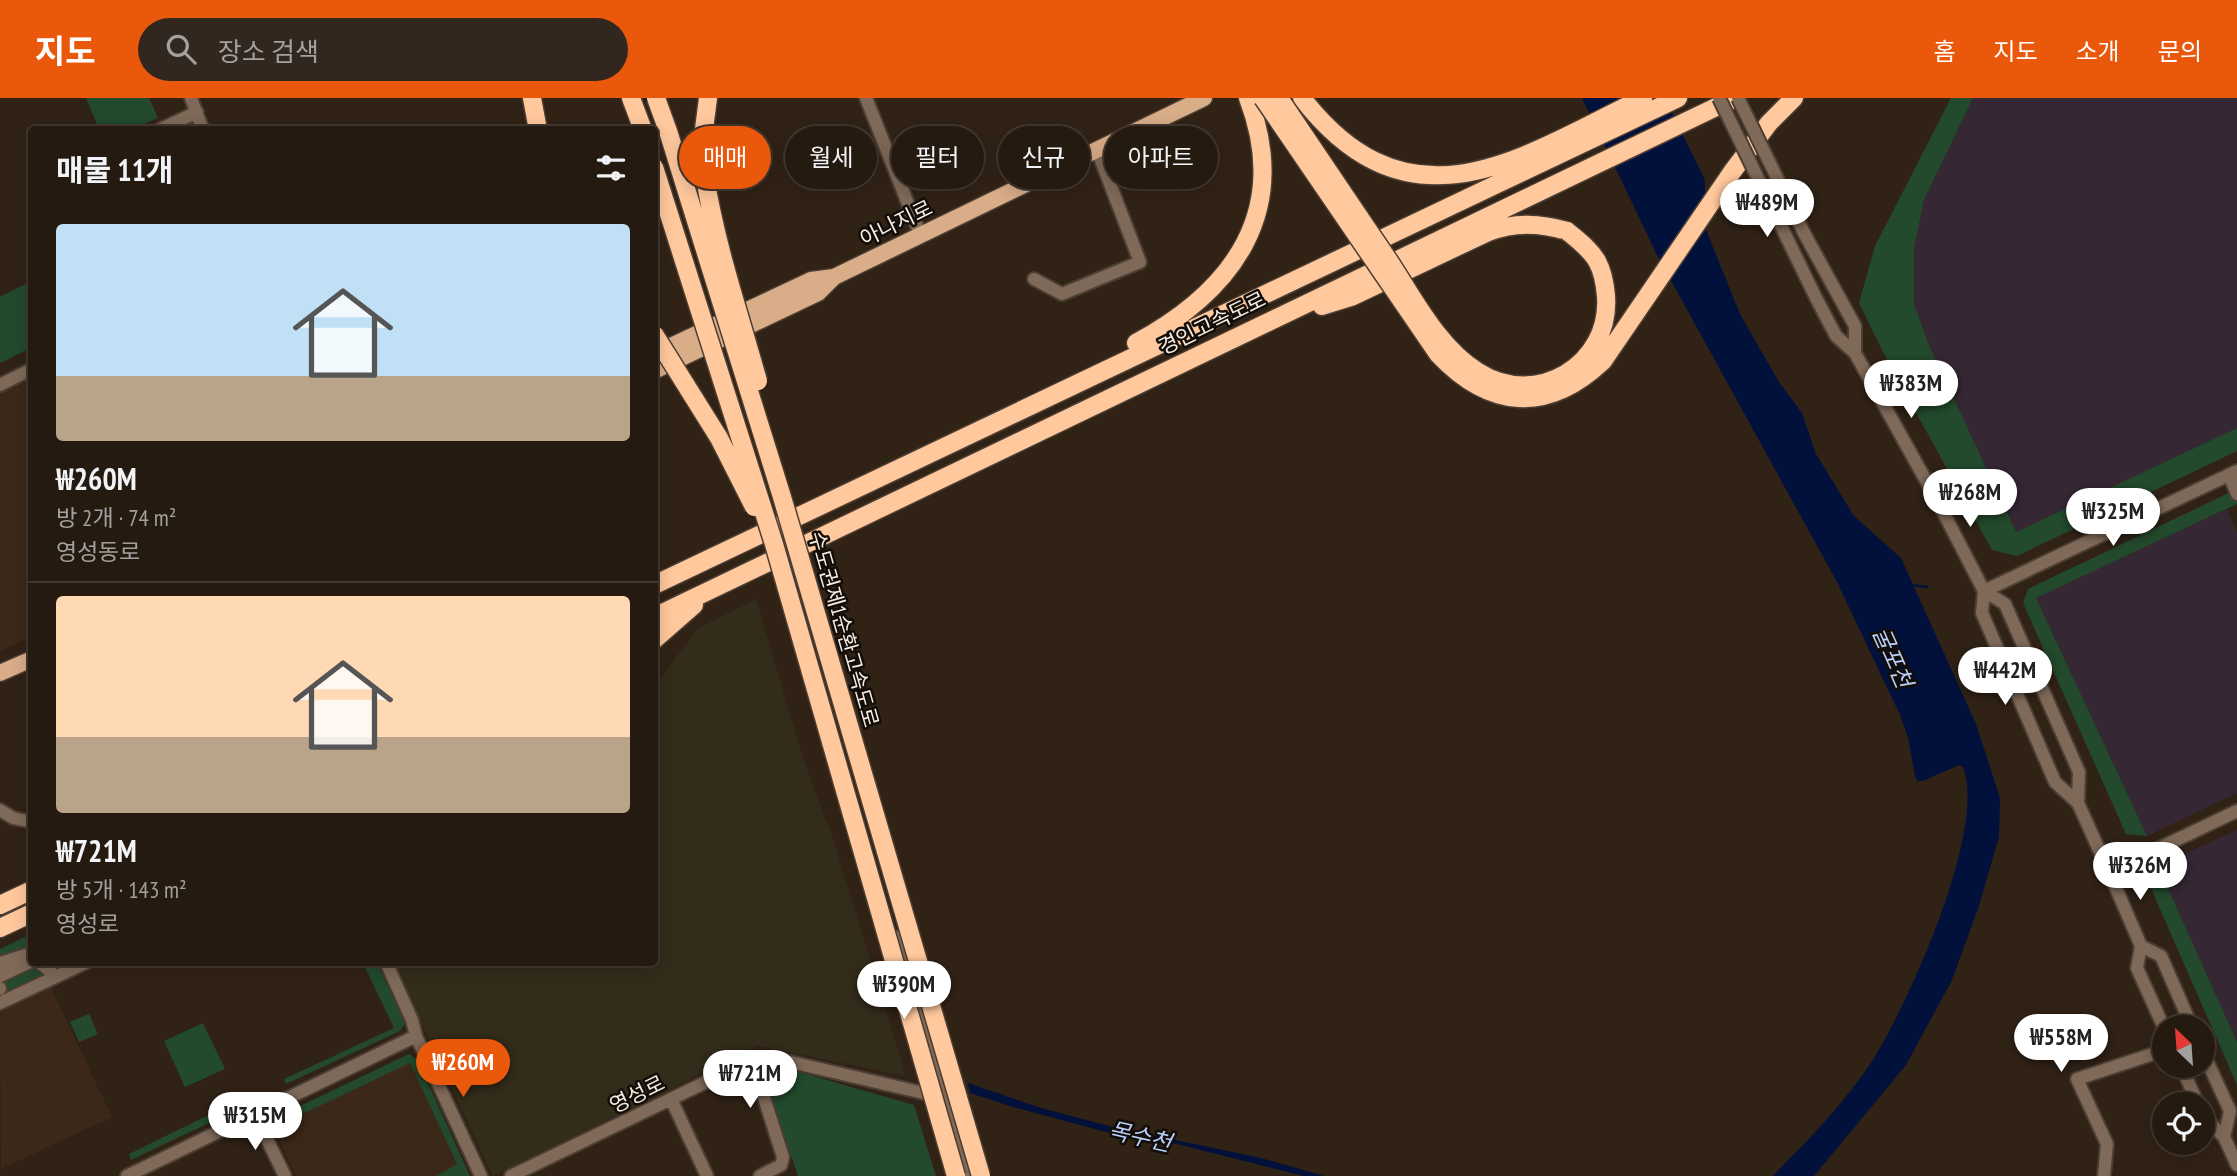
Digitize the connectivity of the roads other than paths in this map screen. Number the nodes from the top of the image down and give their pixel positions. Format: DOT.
graph roads {
  1 [pos="191,98"];
  2 [pos="532,98"];
  3 [pos="631,98"];
  4 [pos="656,98"];
  5 [pos="708,98"];
  6 [pos="866,98"];
  7 [pos="1248,98"];
  8 [pos="1263,98"];
  9 [pos="1279,98"];
  10 [pos="1302,98"];
  11 [pos="1643,98"];
  12 [pos="1678,98"];
  13 [pos="1719,98"];
  14 [pos="1737,98"];
  15 [pos="1794,98"];
  16 [pos="1194,100"];
  17 [pos="197,112"];
  18 [pos="167,126"];
  19 [pos="202,126"];
  20 [pos="537,126"];
  21 [pos="642,126"];
  22 [pos="1582,136"];
  23 [pos="1097,150"];
  24 [pos="658,180"];
  25 [pos="920,234"];
  26 [pos="834,277"];
  27 [pos="1034,279"];
  28 [pos="1249,331"];
  29 [pos="658,340"];
  30 [pos="658,352"];
  31 [pos="1855,353"];
  32 [pos="658,369"];
  33 [pos="28,371"];
  34 [pos="0,385"];
  35 [pos="1068,388"];
  36 [pos="2233,473"];
  37 [pos="2237,494"];
  38 [pos="782,497"];
  39 [pos="774,544"];
  40 [pos="696,564"];
  41 [pos="658,570"];
  42 [pos="658,582"];
  43 [pos="709,591"];
  44 [pos="1984,591"];
  45 [pos="658,615"];
  46 [pos="658,636"];
  47 [pos="28,661"];
  48 [pos="0,673"];
  49 [pos="2078,803"];
  50 [pos="0,810"];
  51 [pos="2237,811"];
  52 [pos="28,821"];
  53 [pos="2109,872"];
  54 [pos="877,876"];
  55 [pos="28,892"];
  56 [pos="0,905"];
  57 [pos="28,915"];
  58 [pos="0,928"];
  59 [pos="2141,946"];
  60 [pos="28,959"];
  61 [pos="79,966"];
  62 [pos="388,966"];
  63 [pos="62,967"];
  64 [pos="3,969"];
  65 [pos="20,989"];
  66 [pos="0,1000"];
  67 [pos="2158,1015"];
  68 [pos="2187,1015"];
  69 [pos="416,1036"];
  70 [pos="2152,1054"];
  71 [pos="751,1060"];
  72 [pos="2215,1078"];
  73 [pos="945,1098"];
  74 [pos="671,1099"];
  75 [pos="254,1112"];
  76 [pos="2215,1129"];
  77 [pos="2224,1138"];
  78 [pos="2237,1166"];
  79 [pos="127,1176"];
  80 [pos="285,1176"];
  81 [pos="481,1176"];
  82 [pos="511,1176"];
  83 [pos="708,1176"];
  84 [pos="760,1176"];
  85 [pos="956,1176"];
  86 [pos="968,1176"];
  87 [pos="981,1176"];
  88 [pos="2104,1176"];
  1 -- 17 [label="street"];
  2 -- 20 [label="highway"];
  3 -- 21 [label="highway"];
  4 -- 38 [label="highway, 수도권제1순환고속도로, bridge"];
  5 -- 38 [label="highway, bridge"];
  6 -- 25 [label="street"];
  7 -- 35 [label="highway"];
  8 -- 15 [label="highway, bridge"];
  9 -- 28 [label="highway, bridge"];
  10 -- 22 [label="highway"];
  11 -- 22 [label="highway"];
  12 -- 22 [label="highway, 경인고속도로"];
  13 -- 31 [label="street, bridge"];
  14 -- 28 [label="highway, 경인고속도로"];
  14 -- 31 [label="street, bridge"];
  16 -- 23 [label="main road, 아나지로"];
  17 -- 18 [label="street"];
  17 -- 19 [label="street"];
  22 -- 35 [label="highway, 경인고속도로"];
  23 -- 25 [label="main road, 아나지로"];
  23 -- 27 [label="street"];
  24 -- 39 [label="highway, 수도권제1순환고속도로, bridge"];
  25 -- 26 [label="main road, 아나지로"];
  26 -- 30 [label="main road, 아나지로"];
  26 -- 32 [label="main road, 아나지로"];
  28 -- 43 [label="highway, 경인고속도로"];
  29 -- 39 [label="highway, bridge"];
  31 -- 44 [label="street"];
  33 -- 34 [label="street"];
  35 -- 40 [label="highway, 경인고속도로"];
  36 -- 37 [label="street"];
  36 -- 44 [label="street"];
  38 -- 87 [label="highway, 수도권제1순환고속도로, bridge"];
  39 -- 85 [label="highway, 수도권제1순환고속도로, bridge"];
  40 -- 41 [label="highway, 경인고속도로"];
  40 -- 42 [label="highway, 경인고속도로"];
  43 -- 45 [label="highway, 경인고속도로"];
  43 -- 46 [label="highway, 경인고속도로"];
  44 -- 49 [label="street"];
  44 -- 49 [label="street"];
  47 -- 48 [label="main road"];
  49 -- 53 [label="street"];
  50 -- 52 [label="street"];
  51 -- 53 [label="street"];
  53 -- 59 [label="street"];
  54 -- 73 [label="street"];
  55 -- 56 [label="highway"];
  57 -- 58 [label="highway"];
  59 -- 67 [label="street"];
  59 -- 68 [label="street"];
  60 -- 64 [label="street"];
  61 -- 66 [label="street"];
  62 -- 69 [label="street"];
  63 -- 65 [label="street"];
  64 -- 65 [label="street"];
  65 -- 66 [label="street"];
  69 -- 75 [label="street"];
  69 -- 81 [label="street"];
  70 -- 88 [label="street"];
  71 -- 73 [label="street, 영성로"];
  71 -- 74 [label="street, 영성로"];
  71 -- 84 [label="street"];
  72 -- 77 [label="street"];
  73 -- 86 [label="street"];
  74 -- 82 [label="street, 영성로"];
  74 -- 83 [label="street"];
  75 -- 79 [label="street"];
  75 -- 80 [label="street"];
  76 -- 77 [label="street"];
  77 -- 78 [label="street"];
}
